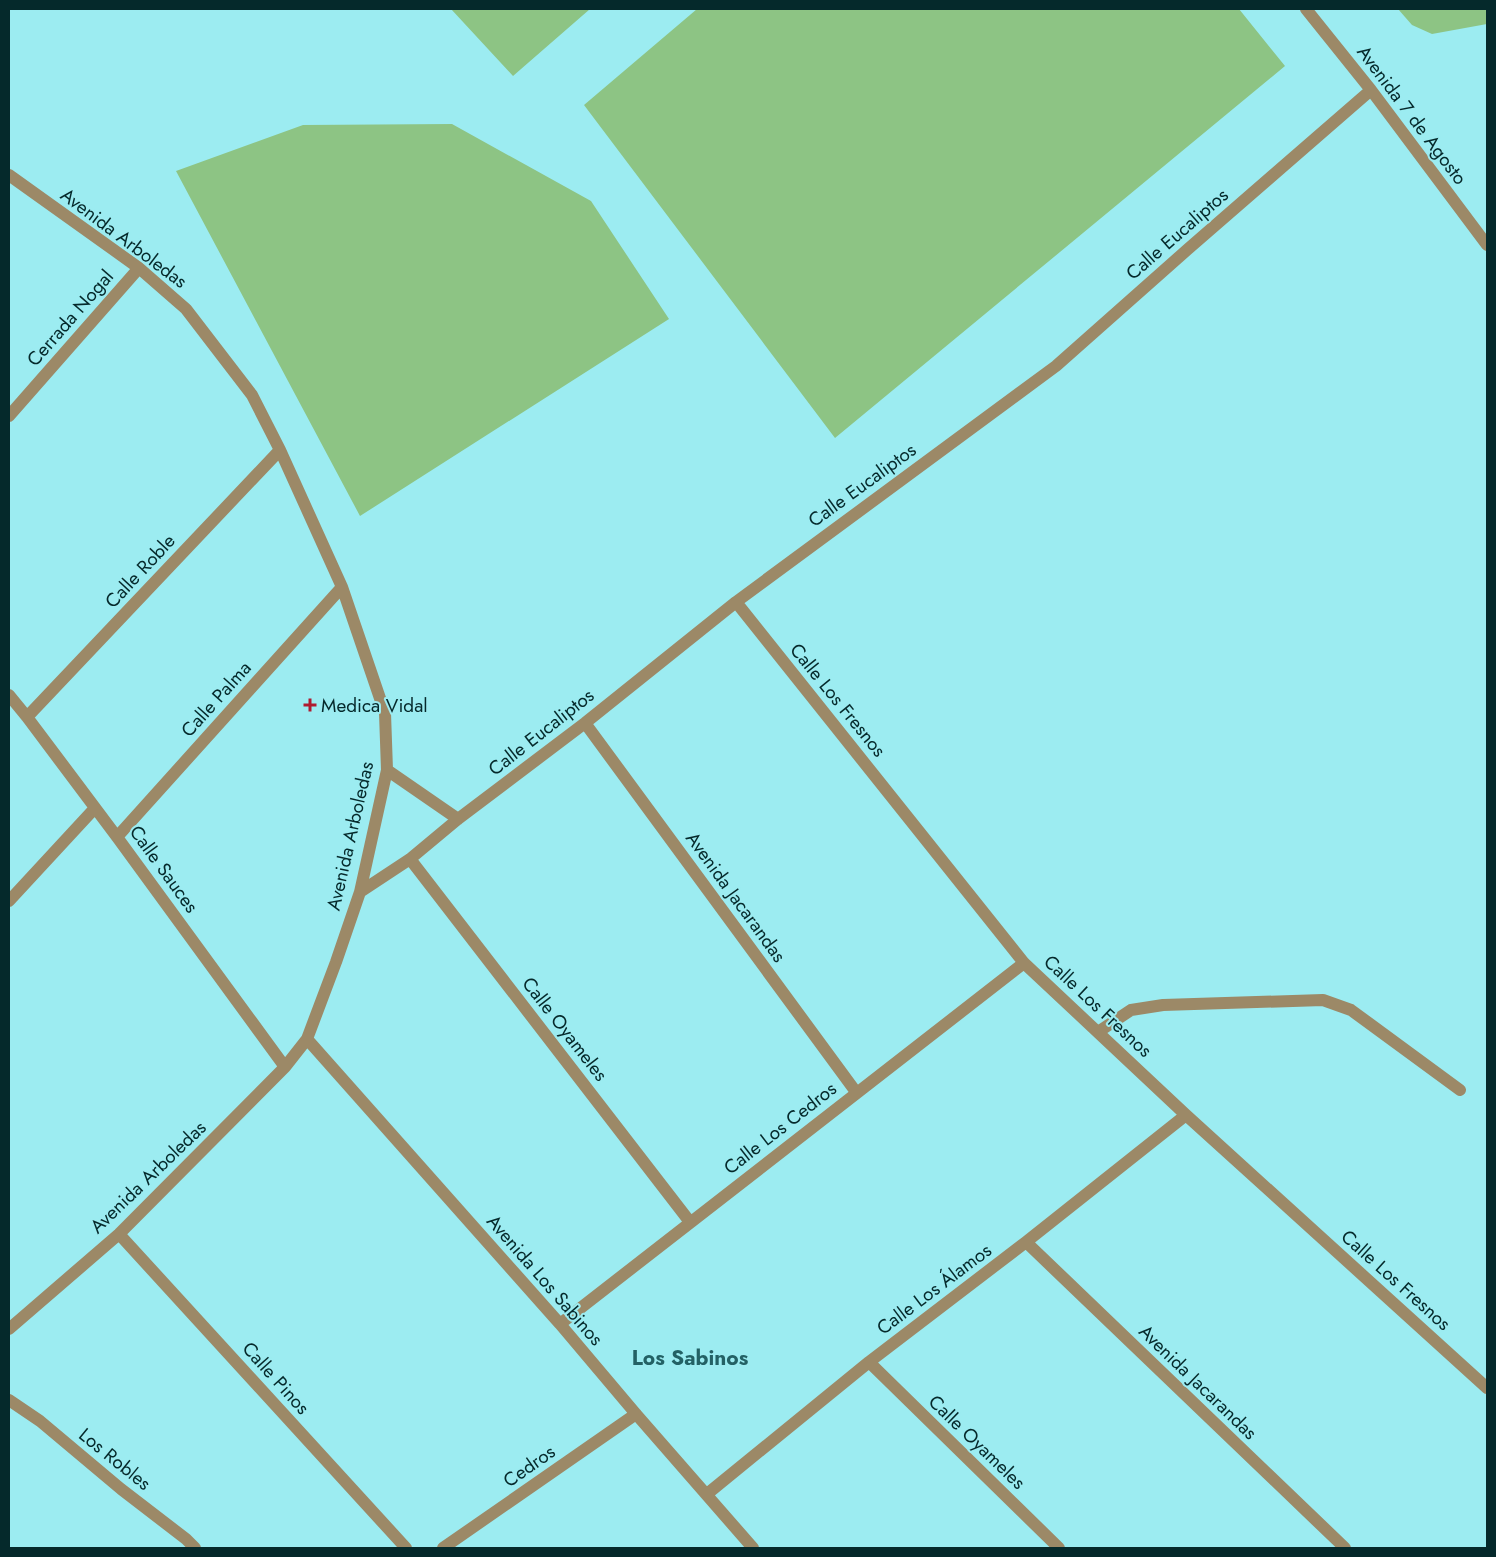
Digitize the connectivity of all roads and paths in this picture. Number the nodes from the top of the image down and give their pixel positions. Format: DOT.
graph roads {
  1 [pos="1306,9"];
  2 [pos="1371,90"];
  3 [pos="9,175"];
  4 [pos="1487,245"];
  5 [pos="139,268"];
  6 [pos="9,416"];
  7 [pos="280,450"];
  8 [pos="342,587"];
  9 [pos="736,602"];
  10 [pos="9,695"];
  11 [pos="27,717"];
  12 [pos="585,723"];
  13 [pos="387,770"];
  14 [pos="95,808"];
  15 [pos="458,819"];
  16 [pos="117,836"];
  17 [pos="410,859"];
  18 [pos="360,892"];
  19 [pos="9,901"];
  20 [pos="1024,963"];
  21 [pos="1098,1032"];
  22 [pos="307,1039"];
  23 [pos="286,1067"];
  24 [pos="1460,1090"];
  25 [pos="856,1092"];
  26 [pos="1186,1115"];
  27 [pos="690,1222"];
  28 [pos="119,1234"];
  29 [pos="1026,1242"];
  30 [pos="560,1324"];
  31 [pos="9,1329"];
  32 [pos="869,1362"];
  33 [pos="1487,1388"];
  34 [pos="9,1400"];
  35 [pos="636,1414"];
  36 [pos="707,1494"];
  37 [pos="195,1548"];
  38 [pos="406,1548"];
  39 [pos="443,1548"];
  40 [pos="753,1548"];
  41 [pos="1060,1548"];
  42 [pos="1345,1548"];
  1 -- 2 [label="street, Avenida 7 de Agosto"];
  2 -- 4 [label="street, Avenida 7 de Agosto"];
  2 -- 9 [label="street, Calle Eucaliptos"];
  3 -- 5 [label="street, Avenida Arboledas"];
  5 -- 6 [label="street, Cerrada Nogal"];
  5 -- 7 [label="street, Avenida Arboledas"];
  7 -- 8 [label="street, Avenida Arboledas"];
  7 -- 11 [label="street, Calle Roble"];
  8 -- 13 [label="street, Avenida Arboledas"];
  8 -- 16 [label="street, Calle Palma"];
  9 -- 12 [label="street, Calle Eucaliptos"];
  9 -- 20 [label="street, Calle Los Fresnos"];
  10 -- 11 [label="street, Calle Sauces"];
  11 -- 14 [label="street, Calle Sauces"];
  12 -- 15 [label="street, Calle Eucaliptos"];
  12 -- 25 [label="street, Avenida Jacarandas"];
  13 -- 15 [label="street"];
  13 -- 18 [label="street, Avenida Arboledas"];
  14 -- 16 [label="street, Calle Sauces"];
  14 -- 19 [label="street"];
  15 -- 17 [label="street, Calle Eucaliptos"];
  16 -- 23 [label="street, Calle Sauces"];
  17 -- 18 [label="street, Calle Eucaliptos"];
  17 -- 27 [label="street, Calle Oyameles"];
  18 -- 22 [label="street, Avenida Arboledas"];
  20 -- 21 [label="street, Calle Los Fresnos"];
  20 -- 25 [label="street, Calle Los Cedros"];
  21 -- 24 [label="street"];
  21 -- 26 [label="street, Calle Los Fresnos"];
  22 -- 23 [label="street, Avenida Arboledas"];
  22 -- 30 [label="street, Avenida Los Sabinos"];
  23 -- 28 [label="street, Avenida Arboledas"];
  25 -- 27 [label="street, Calle Los Cedros"];
  26 -- 29 [label="street, Calle Los Álamos"];
  26 -- 33 [label="street, Calle Los Fresnos"];
  27 -- 30 [label="street, Calle Los Cedros"];
  28 -- 31 [label="street, Avenida Arboledas"];
  28 -- 38 [label="street, Calle Pinos"];
  29 -- 32 [label="street, Calle Los Álamos"];
  29 -- 42 [label="street, Avenida Jacarandas"];
  30 -- 35 [label="street, Avenida Los Sabinos"];
  32 -- 36 [label="street, Calle Los Álamos"];
  32 -- 41 [label="street, Calle Oyameles"];
  34 -- 37 [label="street, Los Robles"];
  35 -- 36 [label="street, Avenida Los Sabinos"];
  35 -- 39 [label="street, Cedros"];
  36 -- 40 [label="street, Avenida Los Sabinos"];
}
